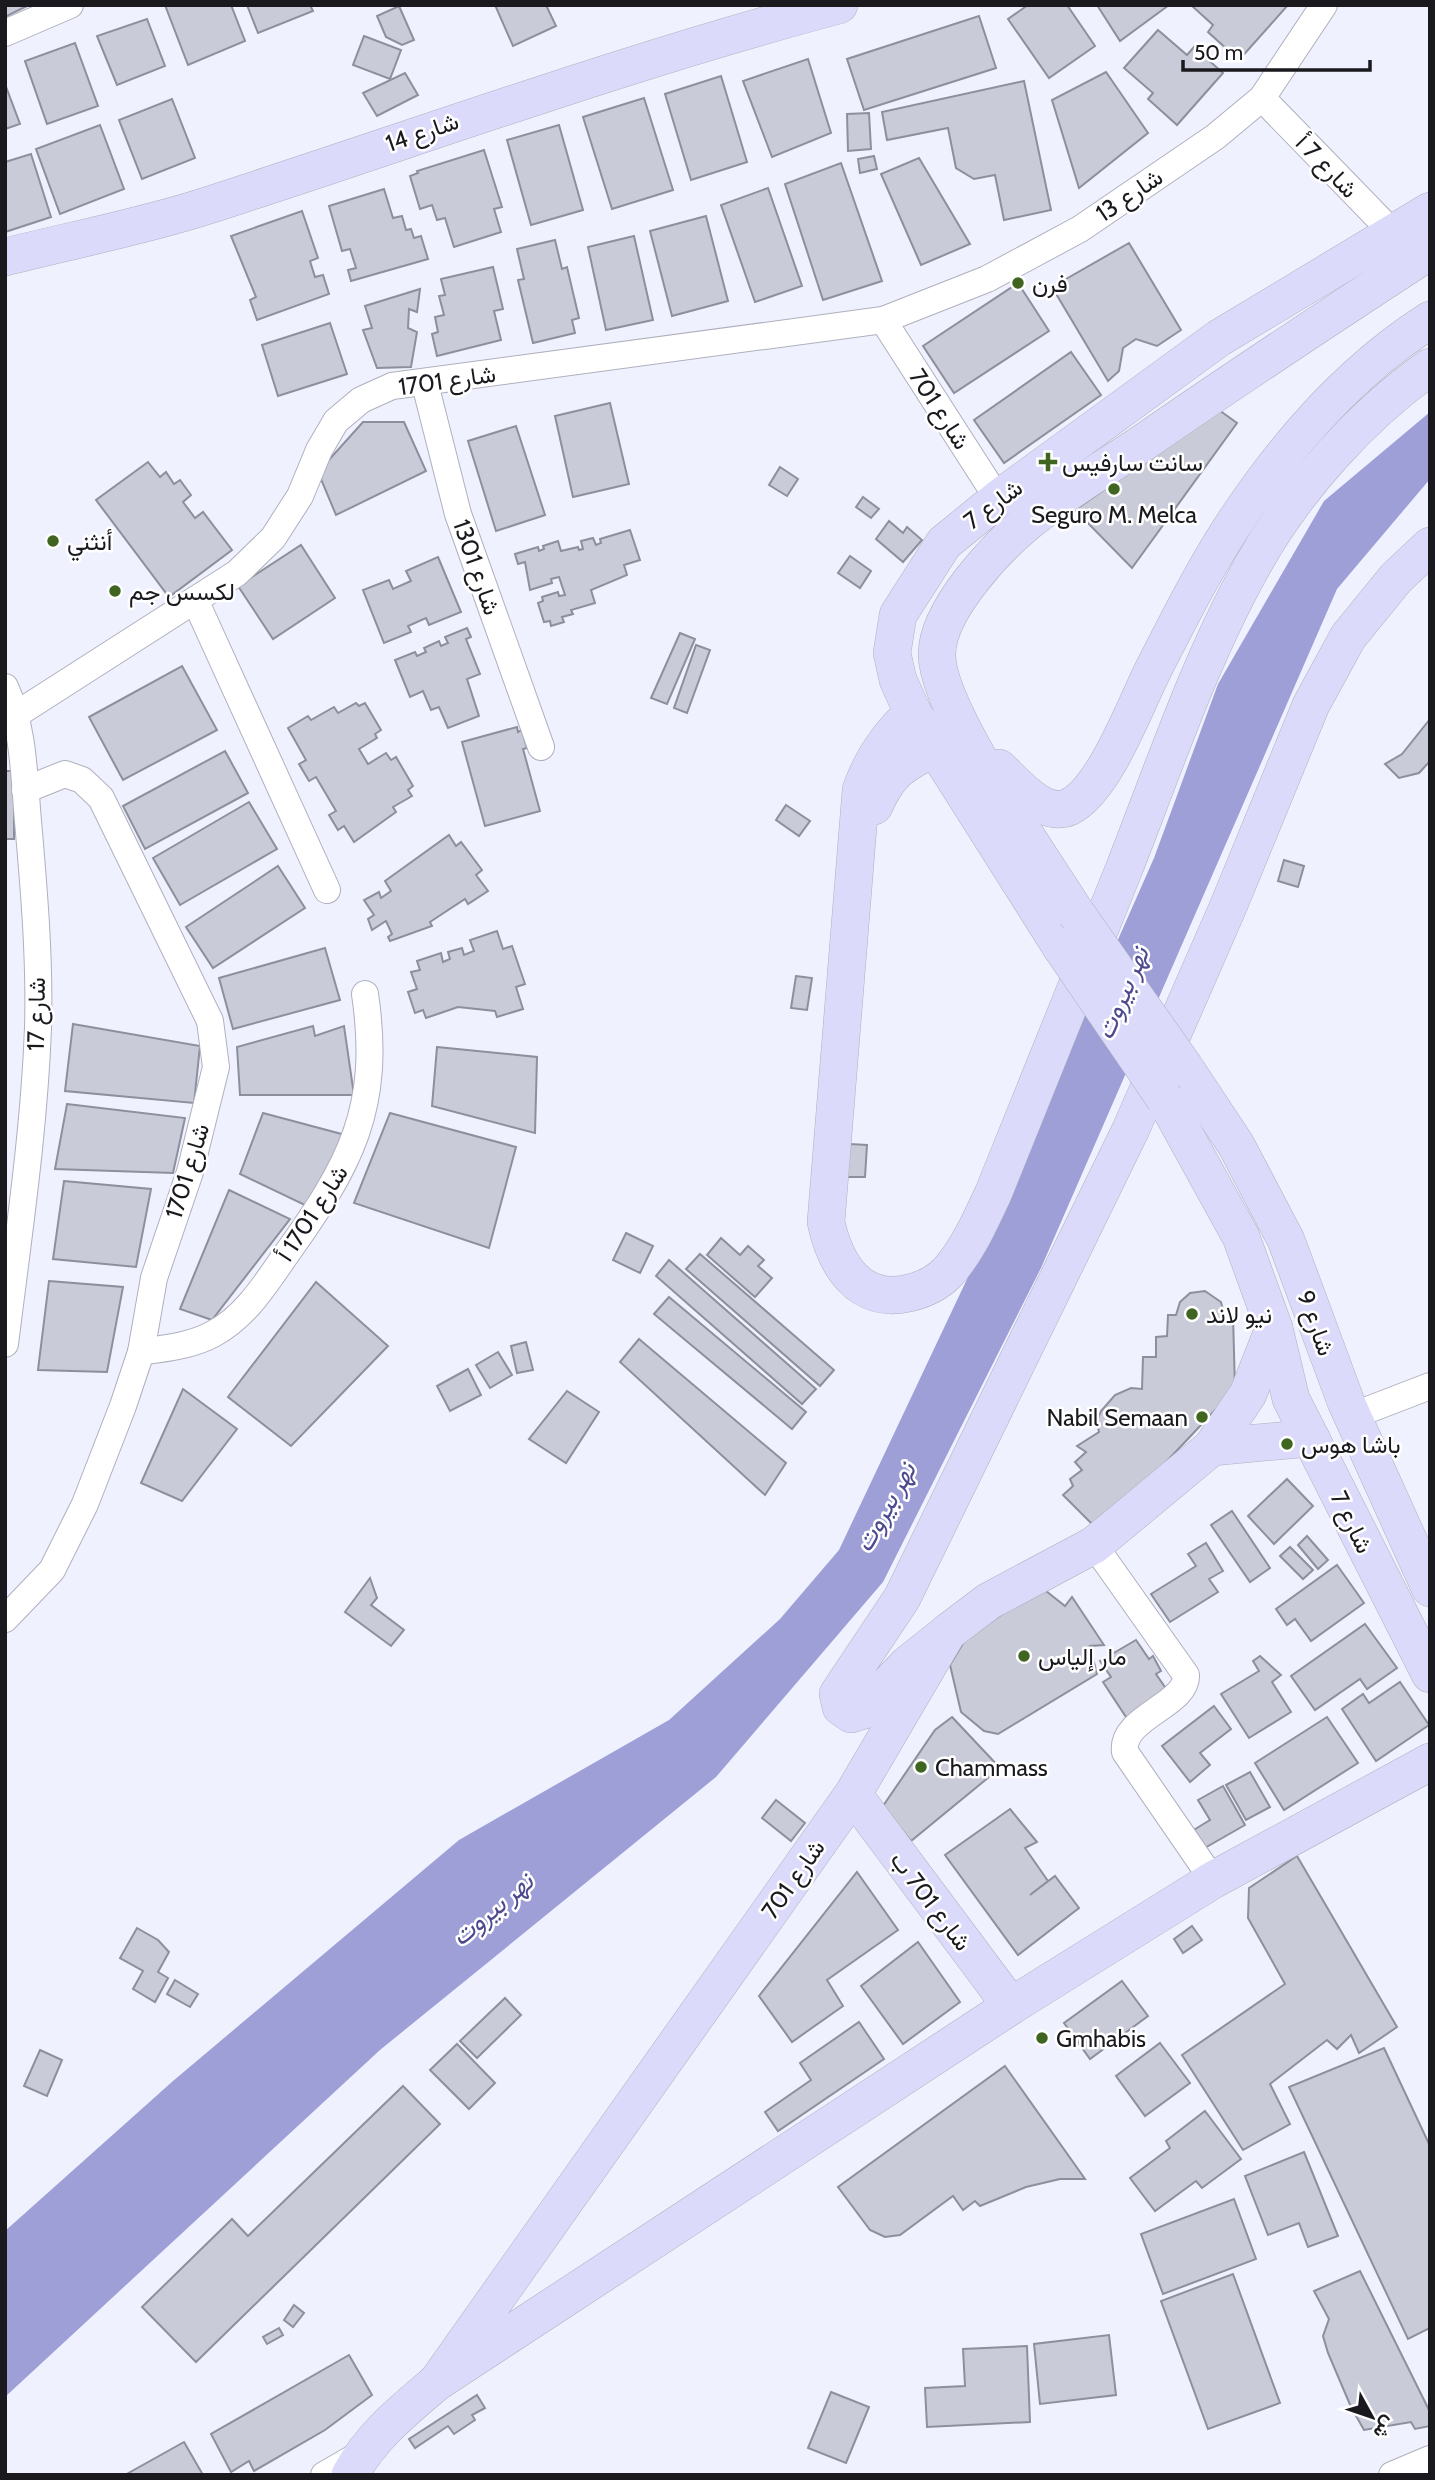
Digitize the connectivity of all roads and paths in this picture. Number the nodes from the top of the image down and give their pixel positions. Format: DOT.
graph roads {
  1 [pos="70,5"];
  2 [pos="839,5"];
  3 [pos="1324,5"];
  4 [pos="5,33"];
  5 [pos="1262,98"];
  6 [pos="1430,211"];
  7 [pos="1393,233"];
  8 [pos="1430,251"];
  9 [pos="5,257"];
  10 [pos="883,320"];
  11 [pos="1430,320"];
  12 [pos="1430,367"];
  13 [pos="425,383"];
  14 [pos="998,499"];
  15 [pos="1430,546"];
  16 [pos="195,600"];
  17 [pos="5,687"];
  18 [pos="913,713"];
  19 [pos="17,715"];
  20 [pos="969,741"];
  21 [pos="541,747"];
  22 [pos="934,748"];
  23 [pos="25,790"];
  24 [pos="857,842"];
  25 [pos="327,890"];
  26 [pos="1076,913"];
  27 [pos="365,994"];
  28 [pos="1274,1328"];
  29 [pos="5,1344"];
  30 [pos="141,1352"];
  31 [pos="1430,1386"];
  32 [pos="1291,1399"];
  33 [pos="1352,1416"];
  34 [pos="1311,1438"];
  35 [pos="1212,1447"];
  36 [pos="1094,1545"];
  37 [pos="1430,1588"];
  38 [pos="1430,1598"];
  39 [pos="5,1619"];
  40 [pos="948,1632"];
  41 [pos="1430,1674"];
  42 [pos="1430,1762"];
  43 [pos="853,1794"];
  44 [pos="1213,1880"];
  45 [pos="1011,2006"];
  46 [pos="437,2382"];
  47 [pos="1430,2459"];
  48 [pos="356,2464"];
  49 [pos="324,2475"];
  50 [pos="1391,2475"];
  1 -- 4 [label="street"];
  2 -- 9 [label="street, شارع 14"];
  3 -- 5 [label="street, شارع 13"];
  5 -- 7 [label="street, شارع 7 أ"];
  5 -- 10 [label="street, شارع 13"];
  6 -- 7 [label="street, شارع 7"];
  7 -- 14 [label="street, شارع 7"];
  8 -- 20 [label="street, شارع 7"];
  10 -- 13 [label="street, شارع 1701"];
  10 -- 14 [label="street, شارع 701"];
  11 -- 20 [label="street"];
  12 -- 24 [label="street"];
  13 -- 16 [label="street, شارع 1701"];
  13 -- 21 [label="street, شارع 1301"];
  14 -- 18 [label="street, شارع 7"];
  15 -- 40 [label="street"];
  16 -- 19 [label="street, شارع 1701"];
  16 -- 25 [label="street"];
  17 -- 19 [label="street, شارع 17"];
  18 -- 22 [label="street, شارع 7"];
  18 -- 24 [label="street"];
  19 -- 23 [label="street, شارع 17"];
  20 -- 26 [label="street, شارع 7"];
  22 -- 24 [label="street"];
  22 -- 28 [label="street, شارع 7, bridge"];
  23 -- 29 [label="street, شارع 17"];
  23 -- 30 [label="street, شارع 1701"];
  26 -- 33 [label="street, شارع 9, bridge"];
  27 -- 30 [label="street, شارع 1701 أ"];
  28 -- 32 [label="street, شارع 7"];
  28 -- 35 [label="street, شارع 701"];
  30 -- 39 [label="street, شارع 1701"];
  31 -- 33 [label="street"];
  32 -- 34 [label="street, شارع 7"];
  32 -- 38 [label="street"];
  33 -- 37 [label="street, شارع 9"];
  34 -- 35 [label="street"];
  34 -- 41 [label="street, شارع 7"];
  35 -- 36 [label="street, شارع 701"];
  36 -- 40 [label="street, شارع 701"];
  36 -- 44 [label="street"];
  40 -- 43 [label="street, شارع 701"];
  42 -- 44 [label="street"];
  43 -- 45 [label="street, شارع 701 ب"];
  43 -- 46 [label="street, شارع 701"];
  44 -- 45 [label="street"];
  45 -- 46 [label="street"];
  46 -- 48 [label="street"];
  47 -- 50 [label="street"];
  48 -- 49 [label="street"];
}
